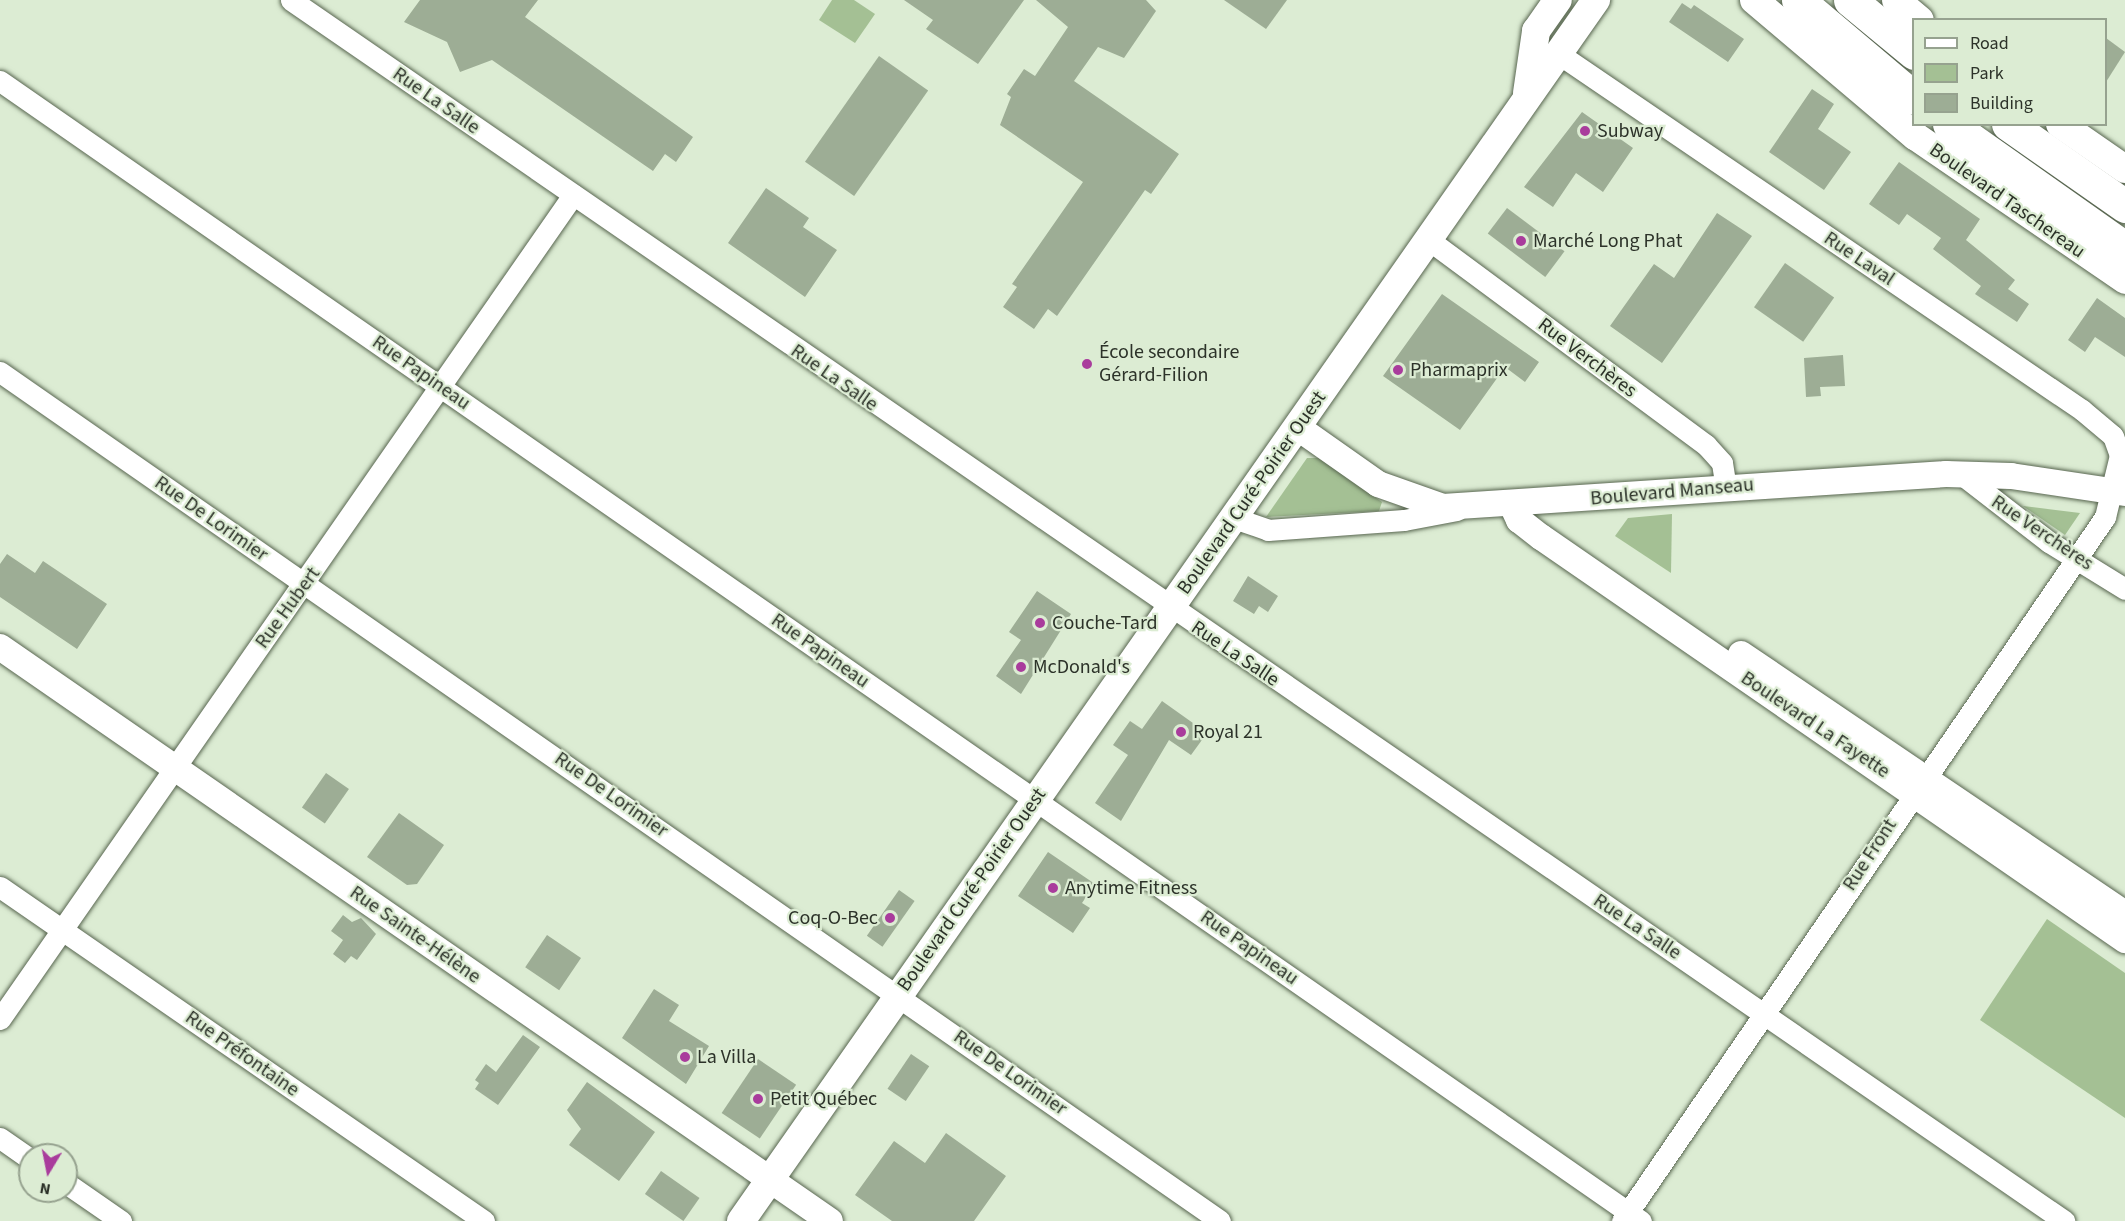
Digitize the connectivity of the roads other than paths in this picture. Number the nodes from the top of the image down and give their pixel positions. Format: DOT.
graph roads {
  1 [pos="291,0"];
  2 [pos="1558,0"];
  3 [pos="1596,0"];
  4 [pos="1754,0"];
  5 [pos="1798,0"];
  6 [pos="1850,0"];
  7 [pos="1896,0"];
  8 [pos="1918,18"];
  9 [pos="1912,51"];
  10 [pos="1559,54"];
  11 [pos="0,81"];
  12 [pos="1912,96"];
  13 [pos="1526,101"];
  14 [pos="1952,126"];
  15 [pos="2010,126"];
  16 [pos="2063,126"];
  17 [pos="2125,169"];
  18 [pos="573,195"];
  19 [pos="2125,206"];
  20 [pos="1429,240"];
  21 [pos="2125,248"];
  22 [pos="2125,280"];
  23 [pos="0,372"];
  24 [pos="443,388"];
  25 [pos="1297,428"];
  26 [pos="1961,474"];
  27 [pos="1726,488"];
  28 [pos="2122,489"];
  29 [pos="1538,503"];
  30 [pos="1512,505"];
  31 [pos="1468,508"];
  32 [pos="1234,518"];
  33 [pos="2078,559"];
  34 [pos="306,585"];
  35 [pos="2125,589"];
  36 [pos="1170,609"];
  37 [pos="0,647"];
  38 [pos="172,769"];
  39 [pos="1919,786"];
  40 [pos="1035,799"];
  41 [pos="0,887"];
  42 [pos="2125,914"];
  43 [pos="61,930"];
  44 [pos="2125,940"];
  45 [pos="899,995"];
  46 [pos="1765,1014"];
  47 [pos="0,1019"];
  48 [pos="0,1138"];
  49 [pos="18,1151"];
  50 [pos="770,1180"];
  51 [pos="78,1191"];
  52 [pos="1630,1218"];
  53 [pos="122,1221"];
  54 [pos="484,1221"];
  55 [pos="741,1221"];
  56 [pos="830,1221"];
  57 [pos="1220,1221"];
  58 [pos="2064,1221"];
  1 -- 18 [label="street, Rue La Salle"];
  2 -- 13 [label="main road"];
  3 -- 10 [label="main road, Boulevard Curé-Poirier Ouest"];
  4 -- 22 [label="main road, Boulevard Taschereau"];
  5 -- 12 [label="highway"];
  6 -- 9 [label="highway"];
  7 -- 8 [label="main road"];
  10 -- 13 [label="main road, Boulevard Curé-Poirier Ouest"];
  10 -- 28 [label="street, Rue Laval"];
  11 -- 24 [label="street, Rue Papineau"];
  13 -- 20 [label="main road, Boulevard Curé-Poirier Ouest"];
  14 -- 21 [label="highway, Boulevard Taschereau"];
  15 -- 19 [label="highway"];
  16 -- 17 [label="main road"];
  18 -- 24 [label="street, Rue Hubert"];
  18 -- 36 [label="street, Rue La Salle"];
  20 -- 25 [label="main road, Boulevard Curé-Poirier Ouest"];
  20 -- 27 [label="street, Rue Verchères"];
  23 -- 34 [label="street, Rue De Lorimier"];
  24 -- 34 [label="street, Rue Hubert"];
  24 -- 40 [label="street, Rue Papineau"];
  25 -- 31 [label="street"];
  25 -- 32 [label="main road, Boulevard Curé-Poirier Ouest"];
  26 -- 27 [label="street, Boulevard Manseau"];
  26 -- 28 [label="street, Boulevard Manseau"];
  26 -- 33 [label="street, Rue Verchères"];
  27 -- 29 [label="street, Boulevard Manseau"];
  28 -- 33 [label="street, Rue Front"];
  29 -- 30 [label="street, Boulevard Manseau"];
  29 -- 39 [label="street, Boulevard La Fayette"];
  30 -- 31 [label="street, Boulevard Manseau"];
  30 -- 39 [label="street, Boulevard La Fayette"];
  31 -- 32 [label="street, Boulevard Manseau"];
  32 -- 36 [label="main road, Boulevard Curé-Poirier Ouest"];
  33 -- 35 [label="street, Rue Verchères"];
  33 -- 39 [label="street, Rue Front"];
  34 -- 38 [label="street, Rue Hubert"];
  34 -- 45 [label="street, Rue De Lorimier"];
  36 -- 40 [label="main road, Boulevard Curé-Poirier Ouest"];
  36 -- 46 [label="street, Rue La Salle"];
  37 -- 38 [label="street, Rue Sainte-Hélène"];
  38 -- 43 [label="street, Rue Hubert"];
  38 -- 50 [label="street, Rue Sainte-Hélène"];
  39 -- 42 [label="street, Boulevard La Fayette"];
  39 -- 44 [label="street, Boulevard La Fayette"];
  39 -- 46 [label="street, Rue Front"];
  40 -- 45 [label="main road, Boulevard Curé-Poirier Ouest"];
  40 -- 52 [label="street, Rue Papineau"];
  41 -- 43 [label="street, Rue Préfontaine"];
  43 -- 47 [label="street, Rue Hubert"];
  43 -- 54 [label="street, Rue Préfontaine"];
  45 -- 50 [label="main road, Boulevard Curé-Poirier Ouest"];
  45 -- 57 [label="street, Rue De Lorimier"];
  46 -- 52 [label="street, Rue Front"];
  46 -- 58 [label="street, Rue La Salle"];
  48 -- 49 [label="street"];
  50 -- 55 [label="main road, Boulevard Curé-Poirier Ouest"];
  50 -- 56 [label="street, Rue Sainte-Hélène"];
  51 -- 53 [label="street"];
}
